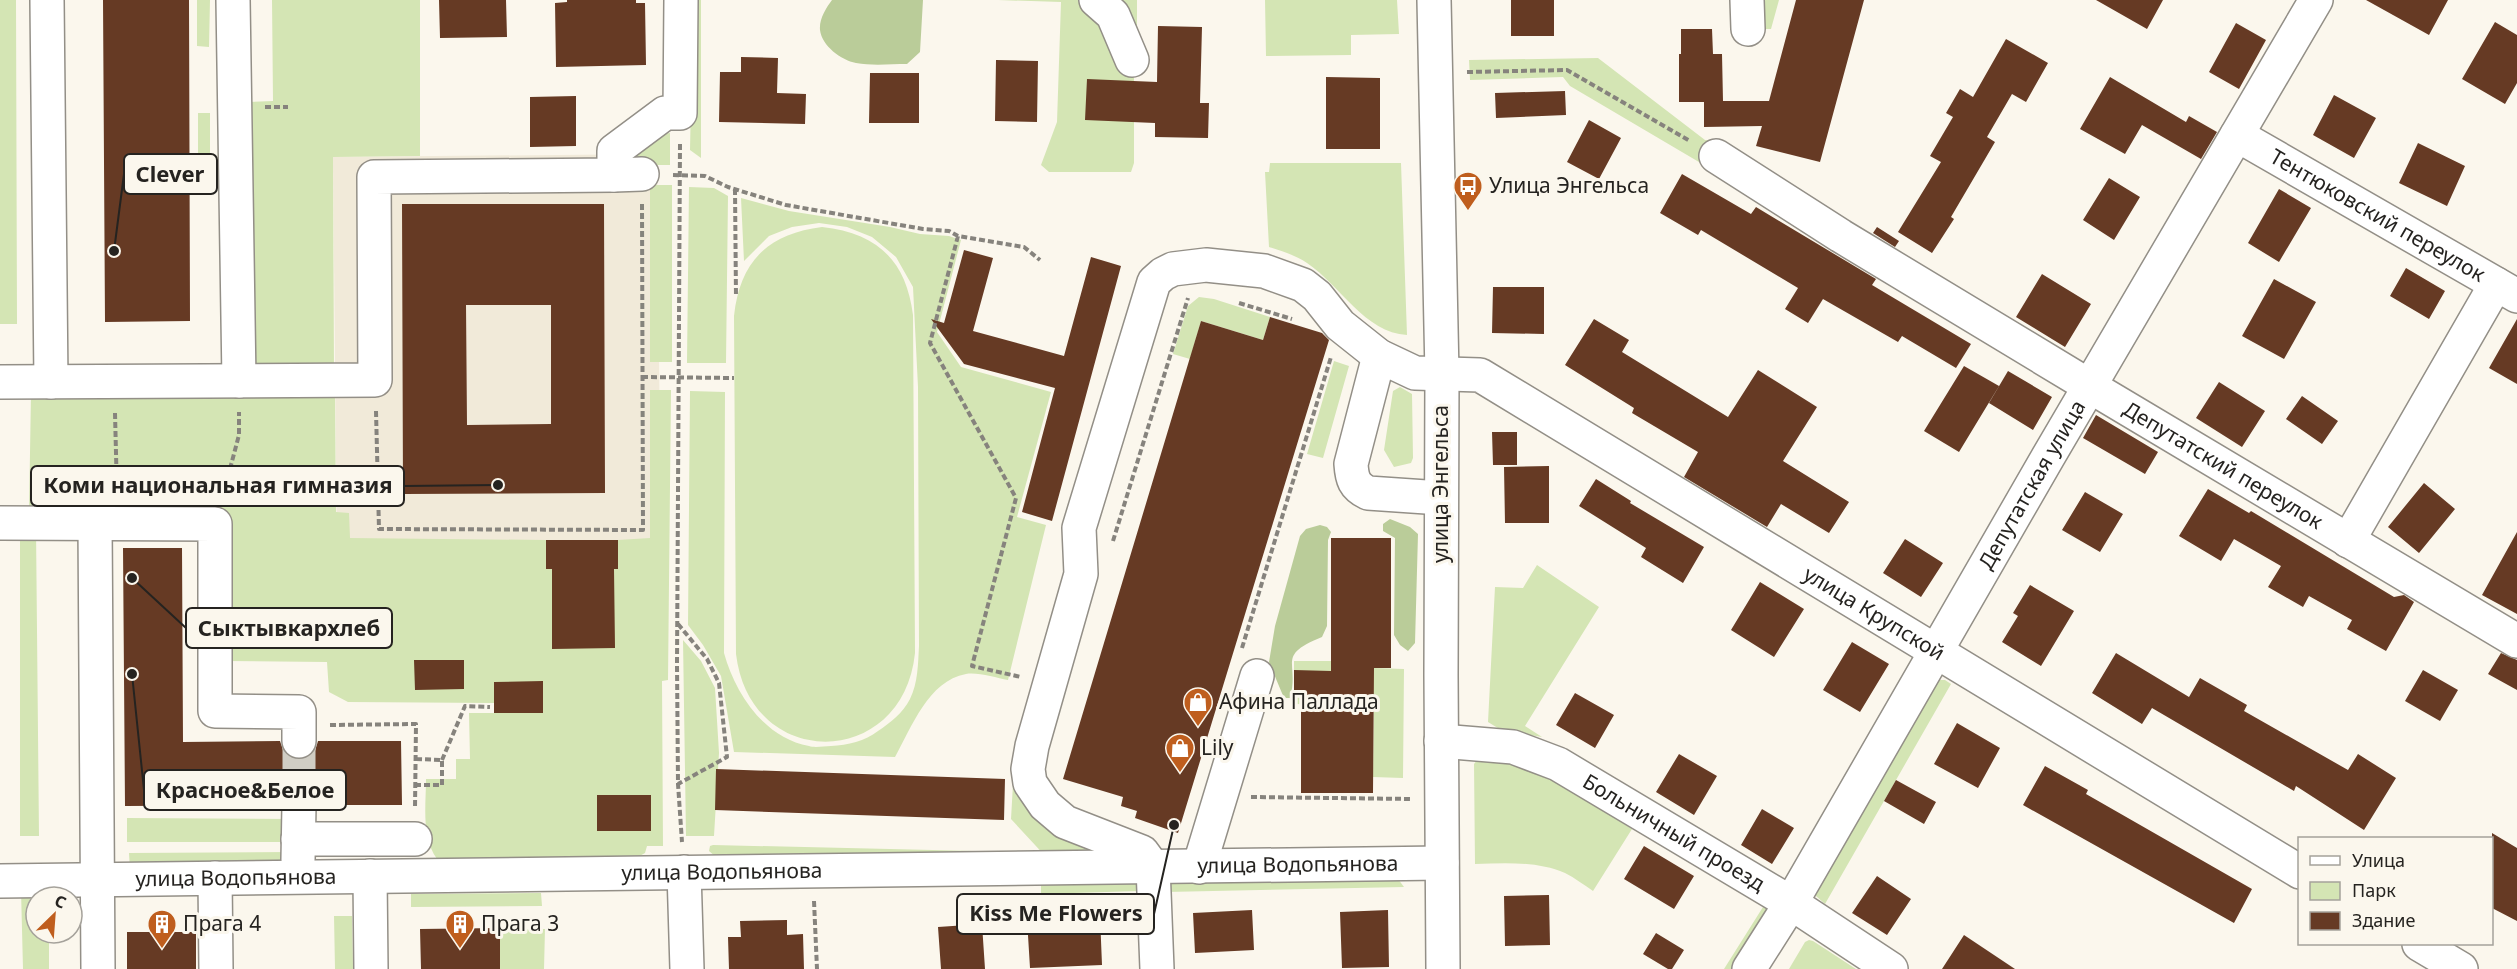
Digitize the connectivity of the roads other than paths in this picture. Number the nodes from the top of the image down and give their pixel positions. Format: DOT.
graph roads {
  1 [pos="47,0"];
  2 [pos="233,0"];
  3 [pos="681,0"];
  4 [pos="1096,0"];
  5 [pos="1434,0"];
  6 [pos="2316,0"];
  7 [pos="1132,60"];
  8 [pos="2237,135"];
  9 [pos="1716,156"];
  10 [pos="2507,290"];
  11 [pos="1379,356"];
  12 [pos="1442,374"];
  13 [pos="239,381"];
  14 [pos="0,382"];
  15 [pos="51,382"];
  16 [pos="2091,387"];
  17 [pos="1441,498"];
  18 [pos="0,523"];
  19 [pos="106,523"];
  20 [pos="2348,541"];
  21 [pos="2517,640"];
  22 [pos="1936,652"];
  23 [pos="1257,676"];
  24 [pos="299,733"];
  25 [pos="1441,741"];
  26 [pos="299,805"];
  27 [pos="298,839"];
  28 [pos="415,839"];
  29 [pos="1442,863"];
  30 [pos="1153,867"];
  31 [pos="1199,867"];
  32 [pos="2298,871"];
  33 [pos="684,872"];
  34 [pos="370,876"];
  35 [pos="298,877"];
  36 [pos="215,878"];
  37 [pos="97,879"];
  38 [pos="0,880"];
  39 [pos="1791,903"];
  40 [pos="2421,945"];
  41 [pos="98,969"];
  42 [pos="216,969"];
  43 [pos="371,969"];
  44 [pos="687,969"];
  45 [pos="1157,969"];
  46 [pos="1443,969"];
  47 [pos="1749,969"];
  48 [pos="1891,969"];
  49 [pos="2461,969"];
  1 -- 15 [label="street"];
  2 -- 13 [label="street"];
  3 -- 13 [label="street"];
  4 -- 7 [label="street"];
  5 -- 12 [label="street, улица Энгельса"];
  6 -- 8 [label="street, Депутатская улица"];
  8 -- 10 [label="street, Тентюковский переулок"];
  8 -- 16 [label="street, Депутатская улица"];
  9 -- 16 [label="street, Депутатский переулок"];
  10 -- 20 [label="street"];
  11 -- 12 [label="street, улица Крупской"];
  11 -- 17 [label="street"];
  11 -- 30 [label="street, улица Крупской"];
  12 -- 17 [label="street, улица Энгельса"];
  12 -- 22 [label="street, улица Крупской"];
  13 -- 15 [label="street"];
  14 -- 15 [label="street"];
  16 -- 20 [label="street, Депутатский переулок"];
  16 -- 22 [label="street, Депутатская улица"];
  17 -- 25 [label="street, улица Энгельса"];
  18 -- 19 [label="street"];
  19 -- 24 [label="street"];
  19 -- 37 [label="street"];
  20 -- 21 [label="street, Депутатский переулок"];
  22 -- 32 [label="street, улица Крупской"];
  22 -- 39 [label="street, Депутатская улица"];
  23 -- 31 [label="street"];
  25 -- 29 [label="street, улица Энгельса"];
  25 -- 39 [label="street, Больничный проезд"];
  26 -- 27 [label="street"];
  27 -- 28 [label="street"];
  27 -- 35 [label="street"];
  29 -- 31 [label="street, улица Водопьянова"];
  29 -- 46 [label="street, улица Энгельса"];
  30 -- 31 [label="street, улица Водопьянова"];
  30 -- 33 [label="street, улица Водопьянова"];
  30 -- 45 [label="street"];
  33 -- 34 [label="street, улица Водопьянова"];
  33 -- 44 [label="street"];
  34 -- 35 [label="street, улица Водопьянова"];
  34 -- 43 [label="street"];
  35 -- 36 [label="street, улица Водопьянова"];
  36 -- 37 [label="street, улица Водопьянова"];
  36 -- 42 [label="street"];
  37 -- 38 [label="street, улица Водопьянова"];
  37 -- 41 [label="street"];
  39 -- 47 [label="street, Депутатская улица"];
  39 -- 48 [label="street, Больничный проезд"];
  40 -- 49 [label="street"];
}
